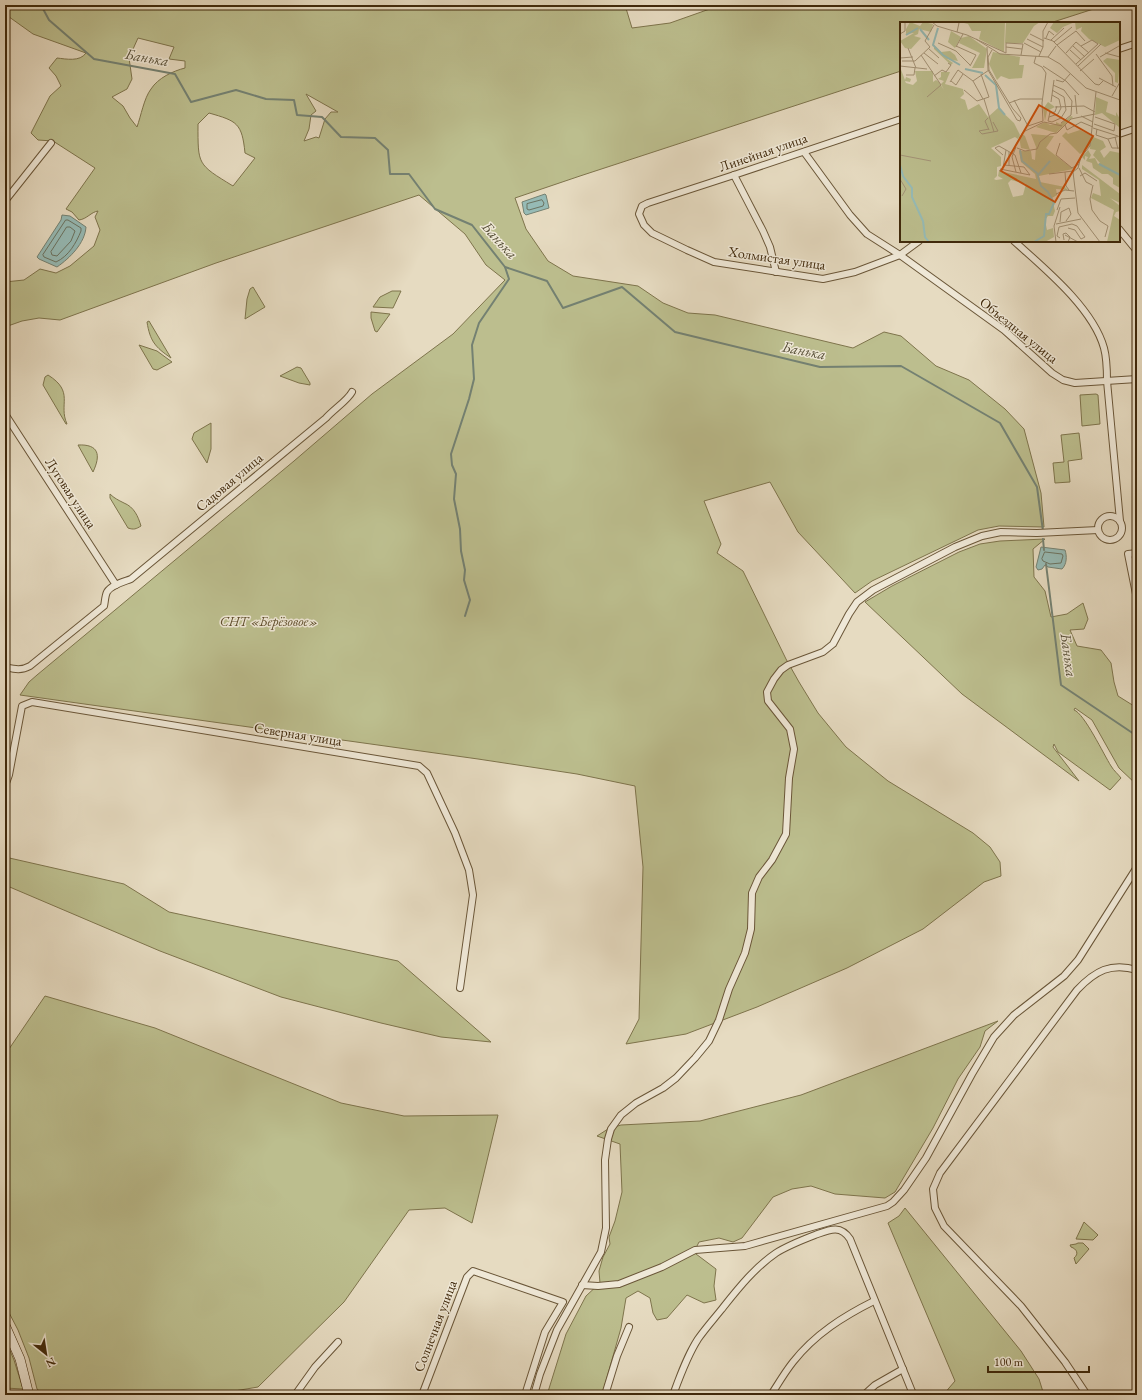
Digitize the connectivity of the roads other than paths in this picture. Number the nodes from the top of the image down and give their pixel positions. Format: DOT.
graph roads {
  1 [pos="1137,43"];
  2 [pos="1120,49"];
  3 [pos="900,120"];
  4 [pos="1137,128"];
  5 [pos="1120,134"];
  6 [pos="51,143"];
  7 [pos="804,152"];
  8 [pos="734,175"];
  9 [pos="5,201"];
  10 [pos="639,214"];
  11 [pos="1120,230"];
  12 [pos="918,242"];
  13 [pos="1015,242"];
  14 [pos="1137,251"];
  15 [pos="900,255"];
  16 [pos="776,272"];
  17 [pos="1137,379"];
  18 [pos="1108,381"];
  19 [pos="352,392"];
  20 [pos="5,414"];
  21 [pos="1120,521"];
  22 [pos="1098,530"];
  23 [pos="1137,553"];
  24 [pos="116,585"];
  25 [pos="1137,599"];
  26 [pos="5,667"];
  27 [pos="5,786"];
  28 [pos="1137,867"];
  29 [pos="1137,970"];
  30 [pos="460,988"];
  31 [pos="582,1285"];
  32 [pos="874,1301"];
  33 [pos="5,1325"];
  34 [pos="628,1327"];
  35 [pos="338,1342"];
  36 [pos="903,1369"];
  37 [pos="913,1394"];
  38 [pos="29,1395"];
  39 [pos="294,1395"];
  40 [pos="422,1395"];
  41 [pos="525,1395"];
  42 [pos="534,1395"];
  43 [pos="605,1395"];
  44 [pos="673,1395"];
  45 [pos="771,1395"];
  46 [pos="864,1395"];
  47 [pos="1087,1395"];
  1 -- 2 [label="street"];
  3 -- 7 [label="street, Линейная улица"];
  4 -- 5 [label="street"];
  6 -- 9 [label="street"];
  7 -- 8 [label="street, Линейная улица"];
  7 -- 15 [label="street, Объездная улица"];
  8 -- 10 [label="street, Линейная улица"];
  8 -- 16 [label="street"];
  10 -- 16 [label="street, Холмистая улица"];
  11 -- 14 [label="street"];
  12 -- 15 [label="street, Холмистая улица"];
  13 -- 18 [label="street"];
  15 -- 16 [label="street, Холмистая улица"];
  15 -- 18 [label="street, Объездная улица"];
  17 -- 18 [label="street, Объездная улица"];
  18 -- 21 [label="street"];
  19 -- 24 [label="street, Садовая улица"];
  20 -- 24 [label="street, Луговая улица"];
  21 -- 22 [label="street"];
  21 -- 22 [label="street"];
  22 -- 31 [label="street"];
  23 -- 25 [label="street"];
  24 -- 26 [label="street"];
  27 -- 30 [label="street, Северная улица"];
  28 -- 31 [label="street"];
  29 -- 47 [label="street"];
  31 -- 42 [label="street"];
  32 -- 36 [label="street"];
  32 -- 44 [label="street"];
  32 -- 45 [label="street"];
  33 -- 38 [label="street"];
  34 -- 43 [label="street"];
  35 -- 39 [label="street"];
  36 -- 37 [label="street"];
  36 -- 46 [label="street"];
  40 -- 41 [label="street, Солнечная улица"];
}
